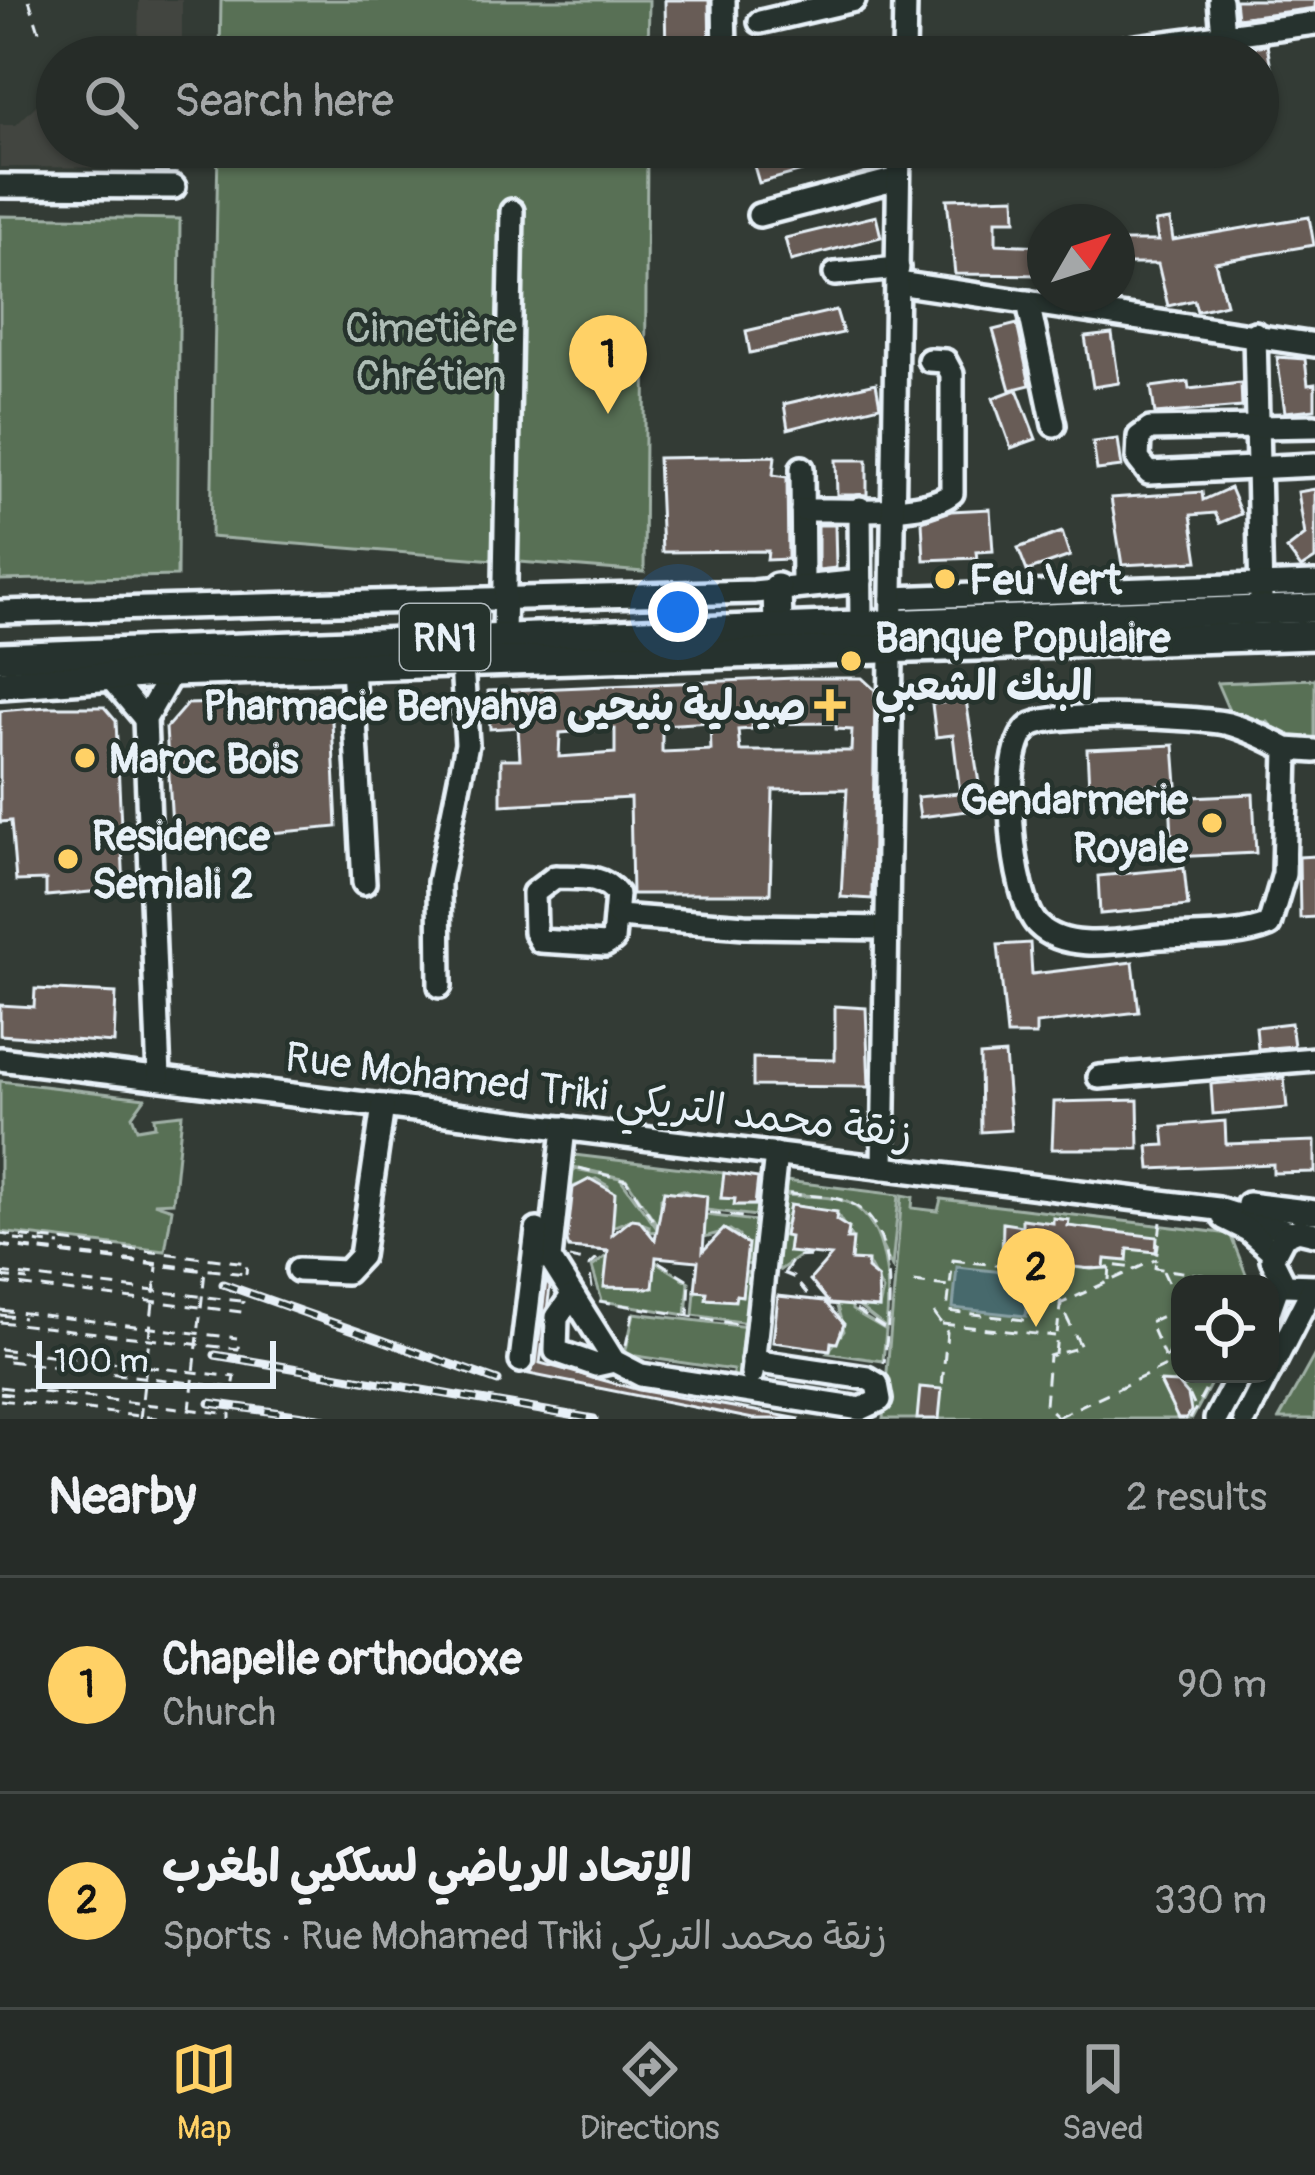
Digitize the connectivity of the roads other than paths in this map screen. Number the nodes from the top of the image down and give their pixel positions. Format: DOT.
graph roads {
  1 [pos="724,0"];
  2 [pos="854,0"];
  3 [pos="905,0"];
  4 [pos="1220,0"];
  5 [pos="760,22"];
  6 [pos="1315,23"];
  7 [pos="1223,35"];
  8 [pos="725,36"];
  9 [pos="904,36"];
  10 [pos="1216,36"];
  11 [pos="897,168"];
  12 [pos="897,179"];
  13 [pos="0,186"];
  14 [pos="174,187"];
  15 [pos="512,212"];
  16 [pos="759,215"];
  17 [pos="836,274"];
  18 [pos="898,276"];
  19 [pos="1027,302"];
  20 [pos="1030,312"];
  21 [pos="1101,312"];
  22 [pos="1255,333"];
  23 [pos="1315,345"];
  24 [pos="929,360"];
  25 [pos="1054,425"];
  26 [pos="1315,426"];
  27 [pos="1258,427"];
  28 [pos="1315,465"];
  29 [pos="802,468"];
  30 [pos="1258,468"];
  31 [pos="895,507"];
  32 [pos="860,508"];
  33 [pos="802,510"];
  34 [pos="861,580"];
  35 [pos="1315,583"];
  36 [pos="790,586"];
  37 [pos="1261,597"];
  38 [pos="502,599"];
  39 [pos="1315,608"];
  40 [pos="0,612"];
  41 [pos="891,624"];
  42 [pos="862,625"];
  43 [pos="778,626"];
  44 [pos="504,635"];
  45 [pos="1315,635"];
  46 [pos="0,657"];
  47 [pos="463,664"];
  48 [pos="352,666"];
  49 [pos="172,672"];
  50 [pos="108,675"];
  51 [pos="0,684"];
  52 [pos="145,719"];
  53 [pos="1287,749"];
  54 [pos="1315,751"];
  55 [pos="364,883"];
  56 [pos="618,916"];
  57 [pos="886,928"];
  58 [pos="440,986"];
  59 [pos="0,1059"];
  60 [pos="1315,1059"];
  61 [pos="1099,1077"];
  62 [pos="159,1078"];
  63 [pos="383,1106"];
  64 [pos="564,1128"];
  65 [pos="776,1154"];
  66 [pos="553,1155"];
  67 [pos="883,1168"];
  68 [pos="1188,1208"];
  69 [pos="1315,1212"];
  70 [pos="1291,1232"];
  71 [pos="1315,1234"];
  72 [pos="1273,1252"];
  73 [pos="298,1270"];
  74 [pos="1280,1281"];
  75 [pos="1314,1287"];
  76 [pos="571,1297"];
  77 [pos="1279,1353"];
  78 [pos="521,1361"];
  79 [pos="753,1361"];
  80 [pos="617,1364"];
  81 [pos="1232,1383"];
  82 [pos="1263,1383"];
  83 [pos="749,1392"];
  84 [pos="1206,1414"];
  85 [pos="1245,1419"];
  1 -- 8 [label="street"];
  2 -- 5 [label="street"];
  3 -- 9 [label="street"];
  4 -- 7 [label="street"];
  6 -- 7 [label="street"];
  7 -- 10 [label="street"];
  11 -- 12 [label="street"];
  12 -- 16 [label="street"];
  12 -- 18 [label="street"];
  13 -- 14 [label="street"];
  15 -- 38 [label="street"];
  17 -- 18 [label="street"];
  18 -- 19 [label="street"];
  18 -- 31 [label="street"];
  20 -- 25 [label="street"];
  21 -- 22 [label="street"];
  22 -- 23 [label="street"];
  22 -- 27 [label="street"];
  24 -- 31 [label="street"];
  26 -- 27 [label="street"];
  27 -- 30 [label="street"];
  27 -- 30 [label="street"];
  28 -- 30 [label="street"];
  29 -- 33 [label="street"];
  30 -- 37 [label="street"];
  31 -- 32 [label="street"];
  31 -- 41 [label="street"];
  32 -- 33 [label="street"];
  32 -- 34 [label="street"];
  33 -- 36 [label="street"];
  34 -- 36 [label="street"];
  34 -- 42 [label="street"];
  35 -- 37 [label="street"];
  36 -- 38 [label="street"];
  36 -- 43 [label="main road"];
  37 -- 39 [label="main road, RN1"];
  37 -- 41 [label="main road, RN1"];
  38 -- 40 [label="street"];
  38 -- 44 [label="street"];
  41 -- 42 [label="main road, RN1"];
  41 -- 45 [label="main road, RN1"];
  41 -- 47 [label="main road, RN1"];
  41 -- 57 [label="street"];
  42 -- 43 [label="main road, RN1"];
  43 -- 44 [label="main road, RN1"];
  44 -- 46 [label="main road, RN1"];
  47 -- 48 [label="main road, RN1"];
  47 -- 58 [label="street"];
  48 -- 49 [label="main road, RN1"];
  48 -- 55 [label="street"];
  49 -- 50 [label="main road, RN1"];
  49 -- 52 [label="street"];
  50 -- 51 [label="main road, RN1"];
  50 -- 52 [label="street"];
  52 -- 62 [label="street"];
  53 -- 53 [label="street"];
  53 -- 54 [label="street"];
  56 -- 56 [label="street"];
  56 -- 57 [label="street"];
  57 -- 67 [label="street"];
  59 -- 62 [label="street, Rue Mohamed Triki زنقة محمد التريكي"];
  60 -- 61 [label="street"];
  62 -- 63 [label="street, Rue Mohamed Triki زنقة محمد التريكي"];
  63 -- 64 [label="street, Rue Mohamed Triki زنقة محمد التريكي"];
  63 -- 73 [label="street"];
  64 -- 65 [label="street, Rue Mohamed Triki زنقة محمد التريكي"];
  64 -- 66 [label="street"];
  65 -- 67 [label="street, Rue Mohamed Triki زنقة محمد التريكي"];
  65 -- 79 [label="street"];
  66 -- 76 [label="street"];
  66 -- 78 [label="street"];
  67 -- 68 [label="street, Rue Mohamed Triki زنقة محمد التريكي"];
  68 -- 69 [label="street"];
  68 -- 70 [label="street, Rue Mohamed Triki زنقة محمد التريكي"];
  68 -- 72 [label="street, Rue Mohamed Triki زنقة محمد التريكي"];
  70 -- 71 [label="street, Rue Mohamed Triki زنقة محمد التريكي"];
  70 -- 72 [label="street"];
  72 -- 74 [label="street"];
  74 -- 75 [label="street"];
  75 -- 77 [label="street"];
  76 -- 80 [label="street"];
  76 -- 80 [label="street"];
  79 -- 83 [label="street"];
  79 -- 83 [label="street"];
  80 -- 83 [label="street"];
  81 -- 84 [label="street"];
  82 -- 85 [label="street"];
}
